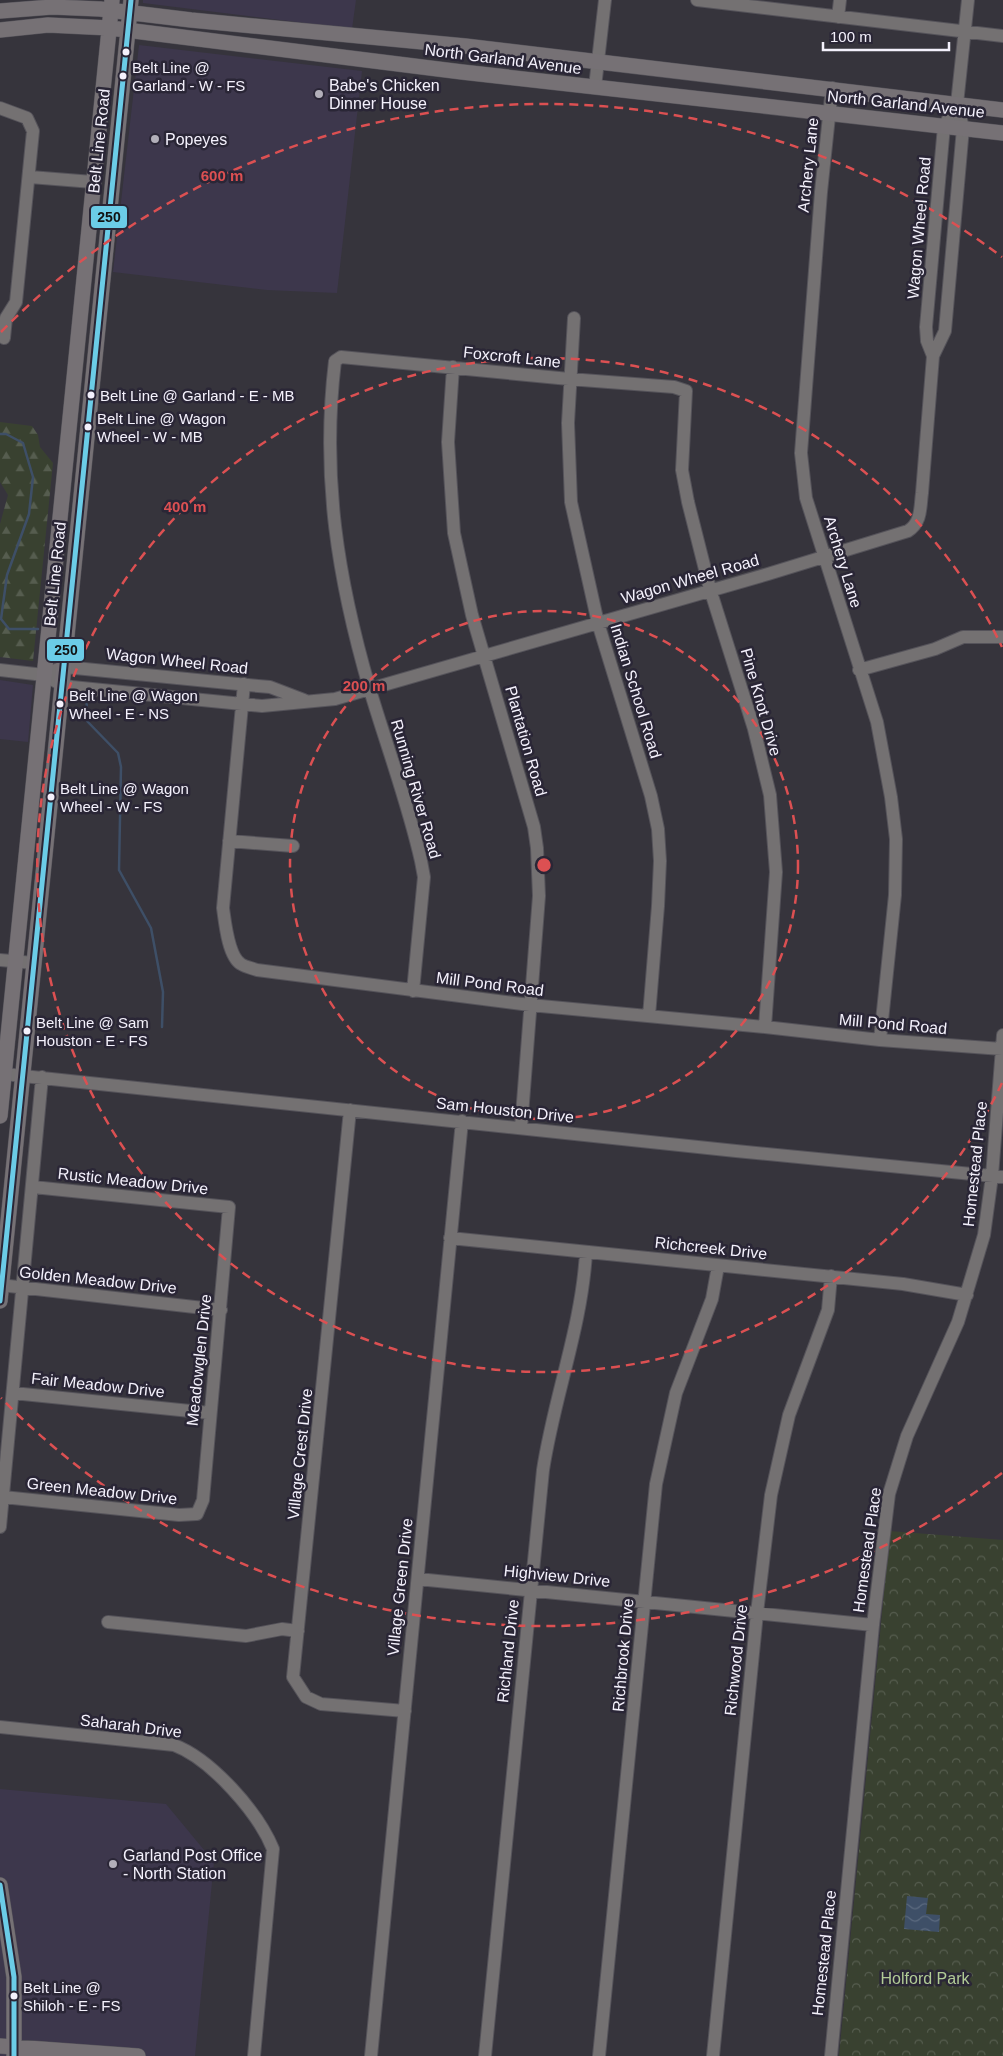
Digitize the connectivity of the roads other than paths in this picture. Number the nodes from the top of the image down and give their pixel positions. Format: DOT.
graph roads {
  1 [pos="605,0"];
  2 [pos="697,0"];
  3 [pos="840,0"];
  4 [pos="968,0"];
  5 [pos="714,1"];
  6 [pos="112,5"];
  7 [pos="130,6"];
  8 [pos="0,10"];
  9 [pos="838,17"];
  10 [pos="110,28"];
  11 [pos="0,30"];
  12 [pos="128,30"];
  13 [pos="316,30"];
  14 [pos="965,32"];
  15 [pos="1003,36"];
  16 [pos="465,46"];
  17 [pos="314,54"];
  18 [pos="597,64"];
  19 [pos="462,72"];
  20 [pos="731,78"];
  21 [pos="595,87"];
  22 [pos="832,88"];
  23 [pos="688,97"];
  24 [pos="957,104"];
  25 [pos="0,108"];
  26 [pos="1003,110"];
  27 [pos="830,114"];
  28 [pos="944,126"];
  29 [pos="963,128"];
  30 [pos="1003,133"];
  31 [pos="30,177"];
  32 [pos="93,182"];
  33 [pos="112,184"];
  34 [pos="934,238"];
  35 [pos="953,240"];
  36 [pos="80,306"];
  37 [pos="99,308"];
  38 [pos="3,317"];
  39 [pos="574,318"];
  40 [pos="4,338"];
  41 [pos="933,356"];
  42 [pos="335,362"];
  43 [pos="453,367"];
  44 [pos="569,380"];
  45 [pos="73,384"];
  46 [pos="92,386"];
  47 [pos="686,391"];
  48 [pos="824,556"];
  49 [pos="710,589"];
  50 [pos="598,623"];
  51 [pos="1003,637"];
  52 [pos="484,655"];
  53 [pos="63,667"];
  54 [pos="0,670"];
  55 [pos="859,670"];
  56 [pos="123,672"];
  57 [pos="44,675"];
  58 [pos="244,684"];
  59 [pos="62,685"];
  60 [pos="370,690"];
  61 [pos="120,692"];
  62 [pos="306,701"];
  63 [pos="243,704"];
  64 [pos="30,813"];
  65 [pos="48,815"];
  66 [pos="228,841"];
  67 [pos="293,846"];
  68 [pos="7,960"];
  69 [pos="34,963"];
  70 [pos="412,991"];
  71 [pos="530,1006"];
  72 [pos="649,1016"];
  73 [pos="764,1027"];
  74 [pos="1003,1035"];
  75 [pos="880,1040"];
  76 [pos="1002,1049"];
  77 [pos="4,1074"];
  78 [pos="23,1076"];
  79 [pos="42,1077"];
  80 [pos="350,1110"];
  81 [pos="0,1116"];
  82 [pos="462,1121"];
  83 [pos="521,1128"];
  84 [pos="998,1177"];
  85 [pos="33,1187"];
  86 [pos="229,1207"];
  87 [pos="450,1238"];
  88 [pos="586,1252"];
  89 [pos="718,1266"];
  90 [pos="831,1276"];
  91 [pos="22,1287"];
  92 [pos="0,1290"];
  93 [pos="967,1295"];
  94 [pos="221,1310"];
  95 [pos="13,1393"];
  96 [pos="210,1413"];
  97 [pos="3,1497"];
  98 [pos="197,1514"];
  99 [pos="0,1526"];
  100 [pos="418,1579"];
  101 [pos="530,1590"];
  102 [pos="645,1602"];
  103 [pos="757,1613"];
  104 [pos="108,1622"];
  105 [pos="873,1625"];
  106 [pos="298,1631"];
  107 [pos="405,1711"];
  108 [pos="0,1727"];
  109 [pos="0,1885"];
  110 [pos="9,2050"];
  111 [pos="138,2056"];
  112 [pos="254,2056"];
  113 [pos="370,2056"];
  114 [pos="485,2056"];
  115 [pos="599,2056"];
  116 [pos="712,2056"];
  117 [pos="831,2056"];
  1 -- 18 [label="street"];
  2 -- 5 [label="street"];
  3 -- 9 [label="street"];
  4 -- 14 [label="street, Wagon Wheel Road"];
  5 -- 9 [label="street"];
  6 -- 7 [label="main road, North Garland Avenue"];
  6 -- 8 [label="main road, North Garland Avenue"];
  6 -- 10 [label="main road, Belt Line Road"];
  7 -- 12 [label="main road, Belt Line Road"];
  7 -- 13 [label="main road, North Garland Avenue"];
  9 -- 14 [label="street"];
  10 -- 11 [label="main road, North Garland Avenue"];
  10 -- 12 [label="main road, North Garland Avenue"];
  10 -- 32 [label="main road, Belt Line Road"];
  12 -- 17 [label="main road, North Garland Avenue"];
  12 -- 33 [label="main road, Belt Line Road"];
  13 -- 16 [label="main road, North Garland Avenue"];
  13 -- 17 [label="main road"];
  14 -- 15 [label="street"];
  14 -- 24 [label="street, Wagon Wheel Road"];
  16 -- 18 [label="main road, North Garland Avenue"];
  16 -- 19 [label="main road"];
  17 -- 19 [label="main road, North Garland Avenue"];
  18 -- 20 [label="main road, North Garland Avenue"];
  18 -- 21 [label="street"];
  19 -- 21 [label="main road, North Garland Avenue"];
  20 -- 22 [label="main road, North Garland Avenue"];
  20 -- 23 [label="main road"];
  21 -- 23 [label="main road, North Garland Avenue"];
  22 -- 24 [label="main road, North Garland Avenue"];
  22 -- 27 [label="street, Archery Lane"];
  23 -- 27 [label="main road, North Garland Avenue"];
  24 -- 26 [label="main road, North Garland Avenue"];
  24 -- 28 [label="street, Wagon Wheel Road"];
  24 -- 29 [label="street, Wagon Wheel Road"];
  25 -- 31 [label="street"];
  27 -- 28 [label="main road, North Garland Avenue"];
  27 -- 48 [label="street, Archery Lane"];
  28 -- 29 [label="main road, North Garland Avenue"];
  28 -- 34 [label="street, Wagon Wheel Road"];
  29 -- 30 [label="main road, North Garland Avenue"];
  29 -- 35 [label="street, Wagon Wheel Road"];
  31 -- 32 [label="street"];
  31 -- 38 [label="street"];
  32 -- 33 [label="main road"];
  32 -- 36 [label="main road, Belt Line Road"];
  33 -- 37 [label="main road, Belt Line Road"];
  34 -- 35 [label="street"];
  34 -- 41 [label="street, Wagon Wheel Road"];
  35 -- 41 [label="street, Wagon Wheel Road"];
  36 -- 37 [label="main road"];
  36 -- 45 [label="main road, Belt Line Road"];
  37 -- 46 [label="main road, Belt Line Road"];
  38 -- 40 [label="street"];
  39 -- 44 [label="street, Indian School Road"];
  41 -- 48 [label="street, Wagon Wheel Road"];
  42 -- 43 [label="street, Foxcroft Lane"];
  42 -- 60 [label="street, Running River Road"];
  43 -- 44 [label="street, Foxcroft Lane"];
  43 -- 52 [label="street, Plantation Road"];
  44 -- 47 [label="street, Foxcroft Lane"];
  44 -- 50 [label="street, Indian School Road"];
  45 -- 46 [label="main road"];
  45 -- 57 [label="main road, Belt Line Road"];
  46 -- 53 [label="main road, Belt Line Road"];
  47 -- 49 [label="street, Pine Knot Drive"];
  48 -- 49 [label="street, Wagon Wheel Road"];
  48 -- 55 [label="street, Archery Lane"];
  49 -- 50 [label="street, Wagon Wheel Road"];
  49 -- 73 [label="street, Pine Knot Drive"];
  50 -- 52 [label="street, Wagon Wheel Road"];
  50 -- 72 [label="street, Indian School Road"];
  51 -- 55 [label="street"];
  52 -- 60 [label="street, Wagon Wheel Road"];
  52 -- 71 [label="street, Plantation Road"];
  53 -- 56 [label="street, Wagon Wheel Road"];
  53 -- 57 [label="street, Wagon Wheel Road"];
  53 -- 59 [label="main road, Belt Line Road"];
  54 -- 57 [label="street, Wagon Wheel Road"];
  55 -- 75 [label="street, Archery Lane"];
  56 -- 58 [label="street, Wagon Wheel Road"];
  56 -- 61 [label="street"];
  57 -- 59 [label="street, Wagon Wheel Road"];
  57 -- 64 [label="main road, Belt Line Road"];
  58 -- 62 [label="street, Wagon Wheel Road"];
  58 -- 63 [label="street, Mill Pond Road"];
  59 -- 61 [label="street, Wagon Wheel Road"];
  59 -- 65 [label="main road, Belt Line Road"];
  60 -- 62 [label="street, Wagon Wheel Road"];
  60 -- 70 [label="street, Running River Road"];
  61 -- 63 [label="street, Wagon Wheel Road"];
  62 -- 63 [label="street, Wagon Wheel Road"];
  63 -- 66 [label="street, Mill Pond Road"];
  64 -- 65 [label="main road"];
  64 -- 68 [label="main road, Belt Line Road"];
  65 -- 69 [label="main road, Belt Line Road"];
  66 -- 67 [label="street"];
  66 -- 70 [label="street, Mill Pond Road"];
  68 -- 69 [label="street"];
  68 -- 77 [label="main road, Belt Line Road"];
  69 -- 78 [label="main road, Belt Line Road"];
  70 -- 71 [label="street, Mill Pond Road"];
  71 -- 72 [label="street, Mill Pond Road"];
  71 -- 83 [label="street, Plantation Road"];
  72 -- 73 [label="street, Mill Pond Road"];
  73 -- 75 [label="street, Mill Pond Road"];
  74 -- 76 [label="street, Homestead Place"];
  75 -- 76 [label="street, Mill Pond Road"];
  76 -- 84 [label="street, Homestead Place"];
  77 -- 78 [label="street, Sam Houston Drive"];
  77 -- 81 [label="main road, Belt Line Road"];
  78 -- 79 [label="street, Sam Houston Drive"];
  78 -- 92 [label="main road, Belt Line Road"];
  79 -- 80 [label="street, Sam Houston Drive"];
  79 -- 85 [label="street"];
  80 -- 82 [label="street, Sam Houston Drive"];
  80 -- 106 [label="street, Village Crest Drive"];
  82 -- 83 [label="street, Sam Houston Drive"];
  82 -- 87 [label="street, Village Green Drive"];
  83 -- 84 [label="street, Sam Houston Drive"];
  84 -- 93 [label="street, Homestead Place"];
  85 -- 86 [label="street, Rustic Meadow Drive"];
  85 -- 91 [label="street"];
  86 -- 94 [label="street, Meadowglen Drive"];
  87 -- 88 [label="street, Richcreek Drive"];
  87 -- 100 [label="street, Village Green Drive"];
  88 -- 89 [label="street, Richcreek Drive"];
  88 -- 101 [label="street, Richland Drive"];
  89 -- 90 [label="street, Richcreek Drive"];
  89 -- 102 [label="street, Richbrook Drive"];
  90 -- 93 [label="street, Richcreek Drive"];
  90 -- 103 [label="street, Richwood Drive"];
  91 -- 92 [label="street, Golden Meadow Drive"];
  91 -- 94 [label="street, Golden Meadow Drive"];
  91 -- 95 [label="street"];
  93 -- 105 [label="street, Homestead Place"];
  94 -- 96 [label="street, Meadowglen Drive"];
  95 -- 96 [label="street, Fair Meadow Drive"];
  95 -- 97 [label="street"];
  96 -- 98 [label="street, Meadowglen Drive"];
  97 -- 98 [label="street, Green Meadow Drive"];
  97 -- 99 [label="street"];
  100 -- 101 [label="street, Highview Drive"];
  100 -- 107 [label="street, Village Green Drive"];
  101 -- 102 [label="street, Highview Drive"];
  101 -- 114 [label="street, Richland Drive"];
  102 -- 103 [label="street, Highview Drive"];
  102 -- 115 [label="street, Richbrook Drive"];
  103 -- 105 [label="street, Highview Drive"];
  103 -- 116 [label="street, Richwood Drive"];
  104 -- 106 [label="street"];
  105 -- 117 [label="street, Homestead Place"];
  106 -- 107 [label="street, Village Crest Drive"];
  107 -- 113 [label="street, Village Green Drive"];
  108 -- 112 [label="street, Saharah Drive"];
  109 -- 110 [label="main road"];
  110 -- 111 [label="main road"];
}
